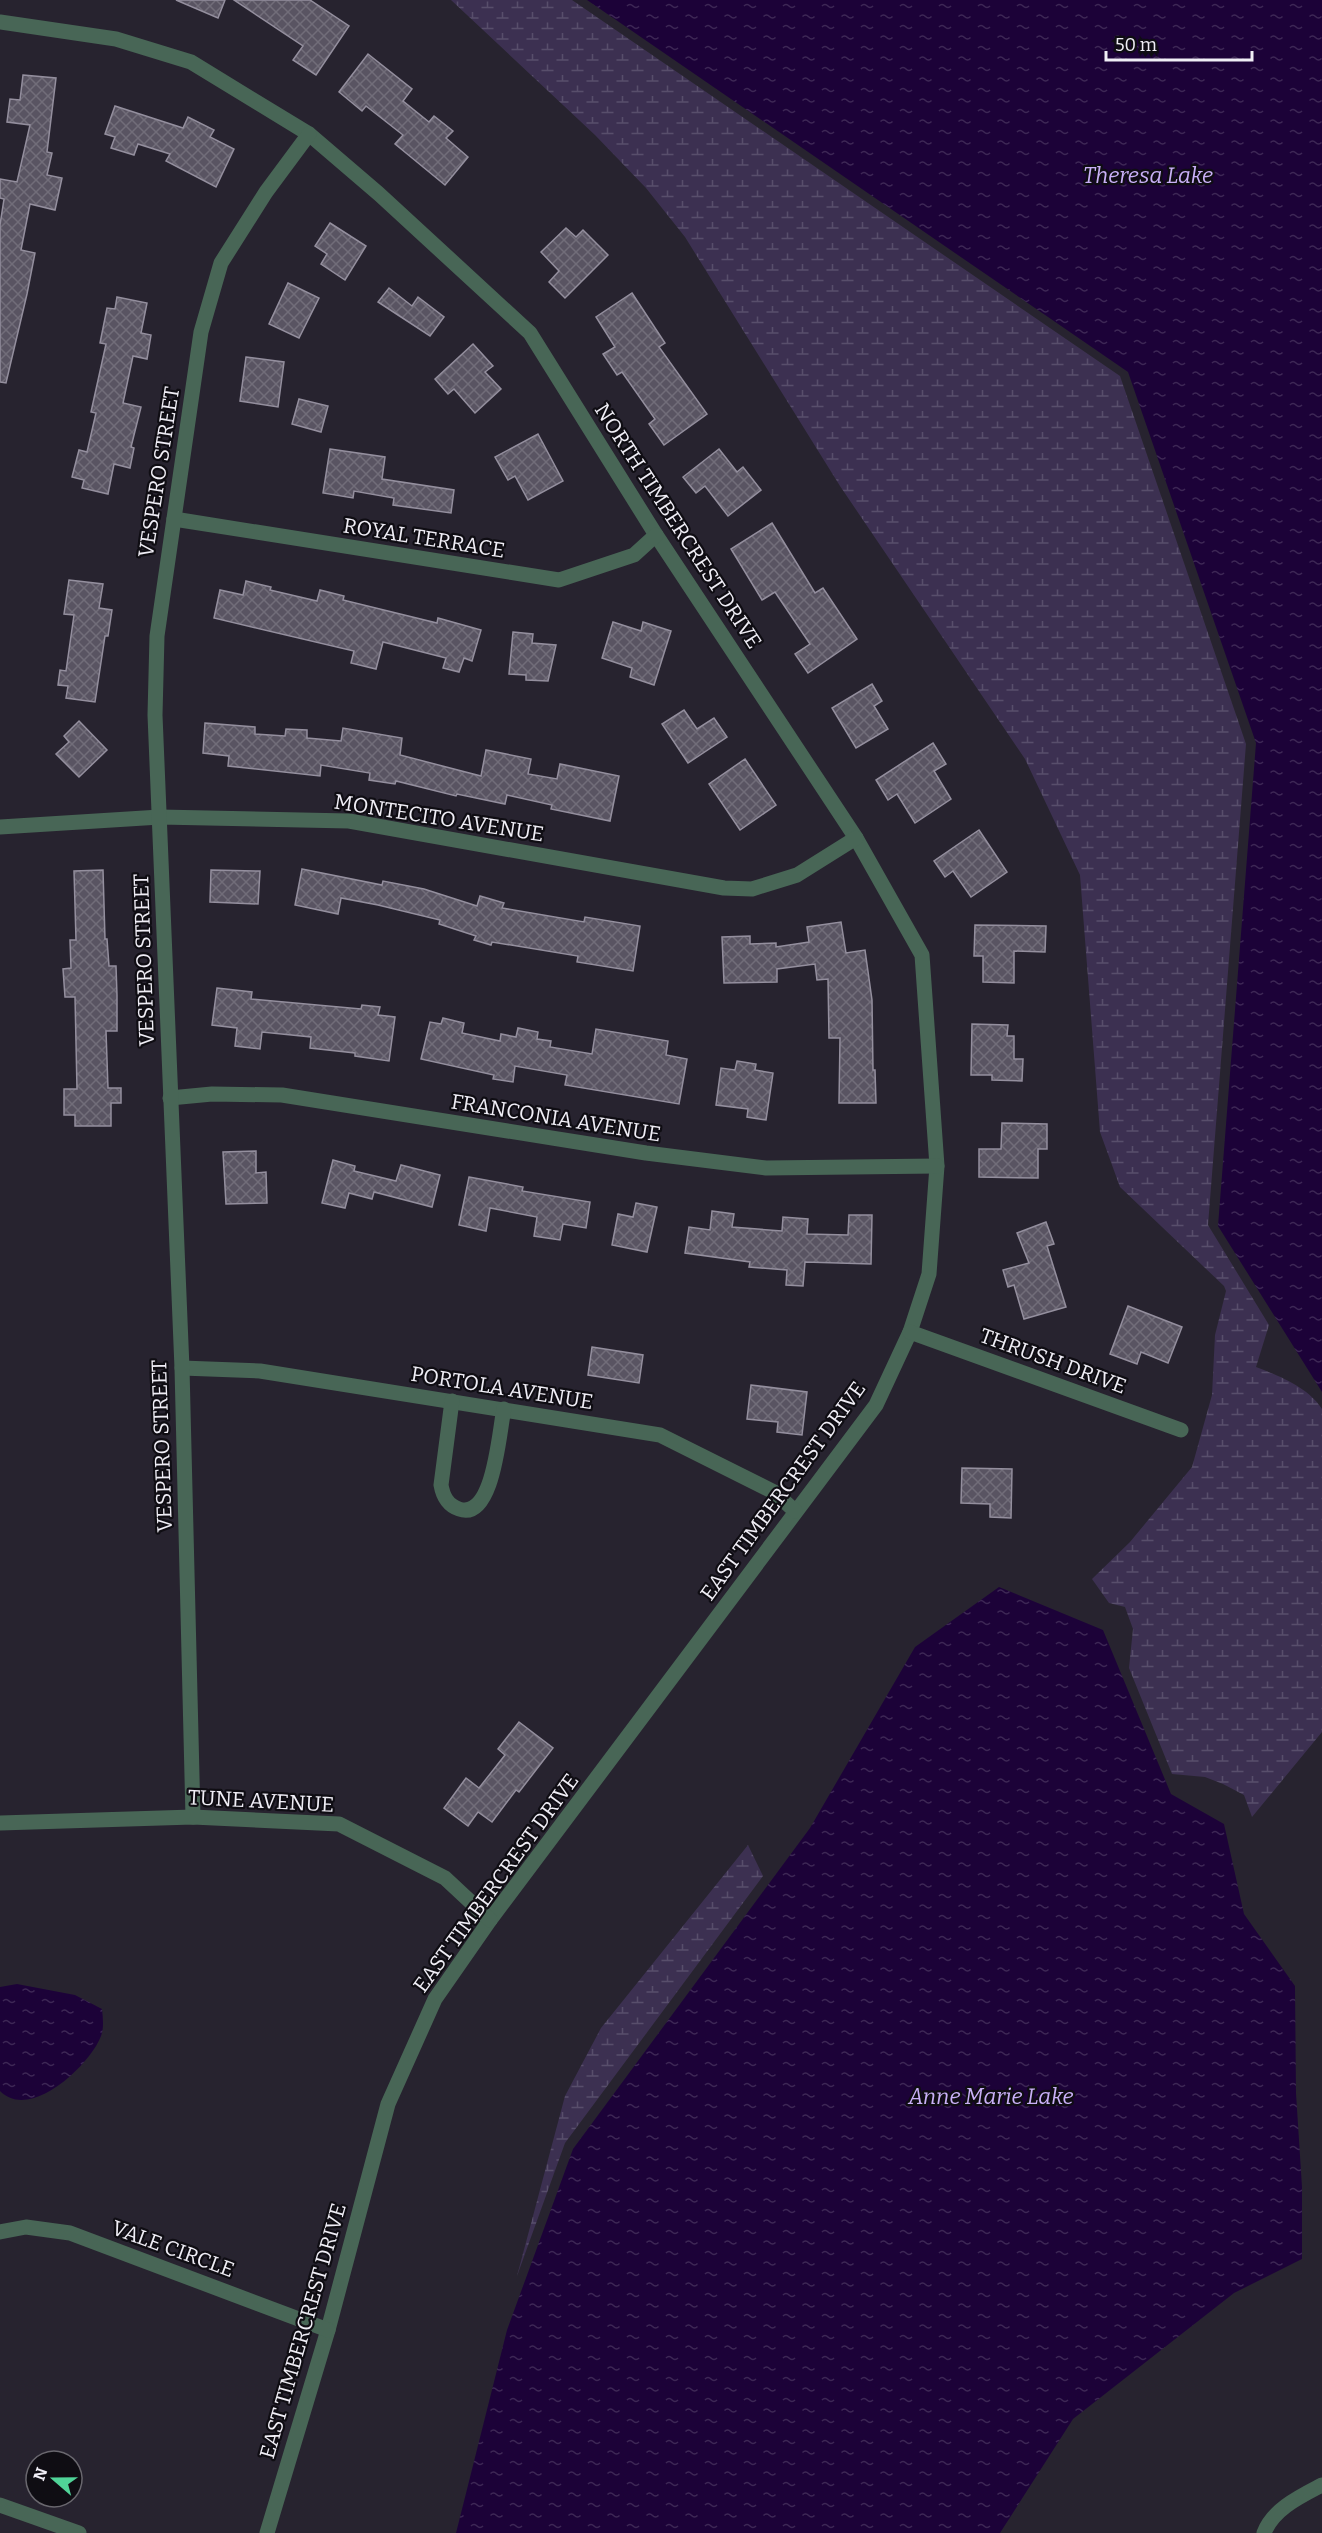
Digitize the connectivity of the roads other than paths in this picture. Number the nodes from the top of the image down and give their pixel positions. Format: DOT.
graph roads {
  1 [pos="0,22"];
  2 [pos="309,134"];
  3 [pos="174,519"];
  4 [pos="656,535"];
  5 [pos="160,817"];
  6 [pos="0,827"];
  7 [pos="856,838"];
  8 [pos="170,1098"];
  9 [pos="937,1166"];
  10 [pos="910,1332"];
  11 [pos="182,1368"];
  12 [pos="452,1401"];
  13 [pos="504,1409"];
  14 [pos="1181,1430"];
  15 [pos="795,1512"];
  16 [pos="193,1817"];
  17 [pos="0,1823"];
  18 [pos="490,1920"];
  19 [pos="0,2232"];
  20 [pos="328,2330"];
  21 [pos="1322,2485"];
  22 [pos="0,2505"];
  23 [pos="78,2533"];
  24 [pos="267,2533"];
  25 [pos="1264,2533"];
  1 -- 2 [label="street, NORTH TIMBERCREST DRIVE"];
  2 -- 3 [label="street, VESPERO STREET"];
  2 -- 4 [label="street, NORTH TIMBERCREST DRIVE"];
  3 -- 4 [label="street, ROYAL TERRACE"];
  3 -- 5 [label="street, VESPERO STREET"];
  4 -- 7 [label="street, NORTH TIMBERCREST DRIVE"];
  5 -- 6 [label="street, MONTECITO AVENUE"];
  5 -- 7 [label="street, MONTECITO AVENUE"];
  5 -- 8 [label="street, VESPERO STREET"];
  7 -- 9 [label="street, NORTH TIMBERCREST DRIVE"];
  8 -- 9 [label="street, FRANCONIA AVENUE"];
  8 -- 11 [label="street, VESPERO STREET"];
  9 -- 10 [label="street, NORTH TIMBERCREST DRIVE"];
  10 -- 14 [label="street, THRUSH DRIVE"];
  10 -- 15 [label="street, EAST TIMBERCREST DRIVE"];
  11 -- 12 [label="street, PORTOLA AVENUE"];
  11 -- 16 [label="street, VESPERO STREET"];
  12 -- 13 [label="street, PORTOLA AVENUE"];
  12 -- 13 [label="street"];
  13 -- 15 [label="street, PORTOLA AVENUE"];
  15 -- 18 [label="street, EAST TIMBERCREST DRIVE"];
  16 -- 17 [label="street, TUNE AVENUE"];
  16 -- 18 [label="street, TUNE AVENUE"];
  18 -- 20 [label="street, EAST TIMBERCREST DRIVE"];
  19 -- 20 [label="street, VALE CIRCLE"];
  20 -- 24 [label="street, EAST TIMBERCREST DRIVE"];
  21 -- 25 [label="street"];
  22 -- 23 [label="street"];
}
